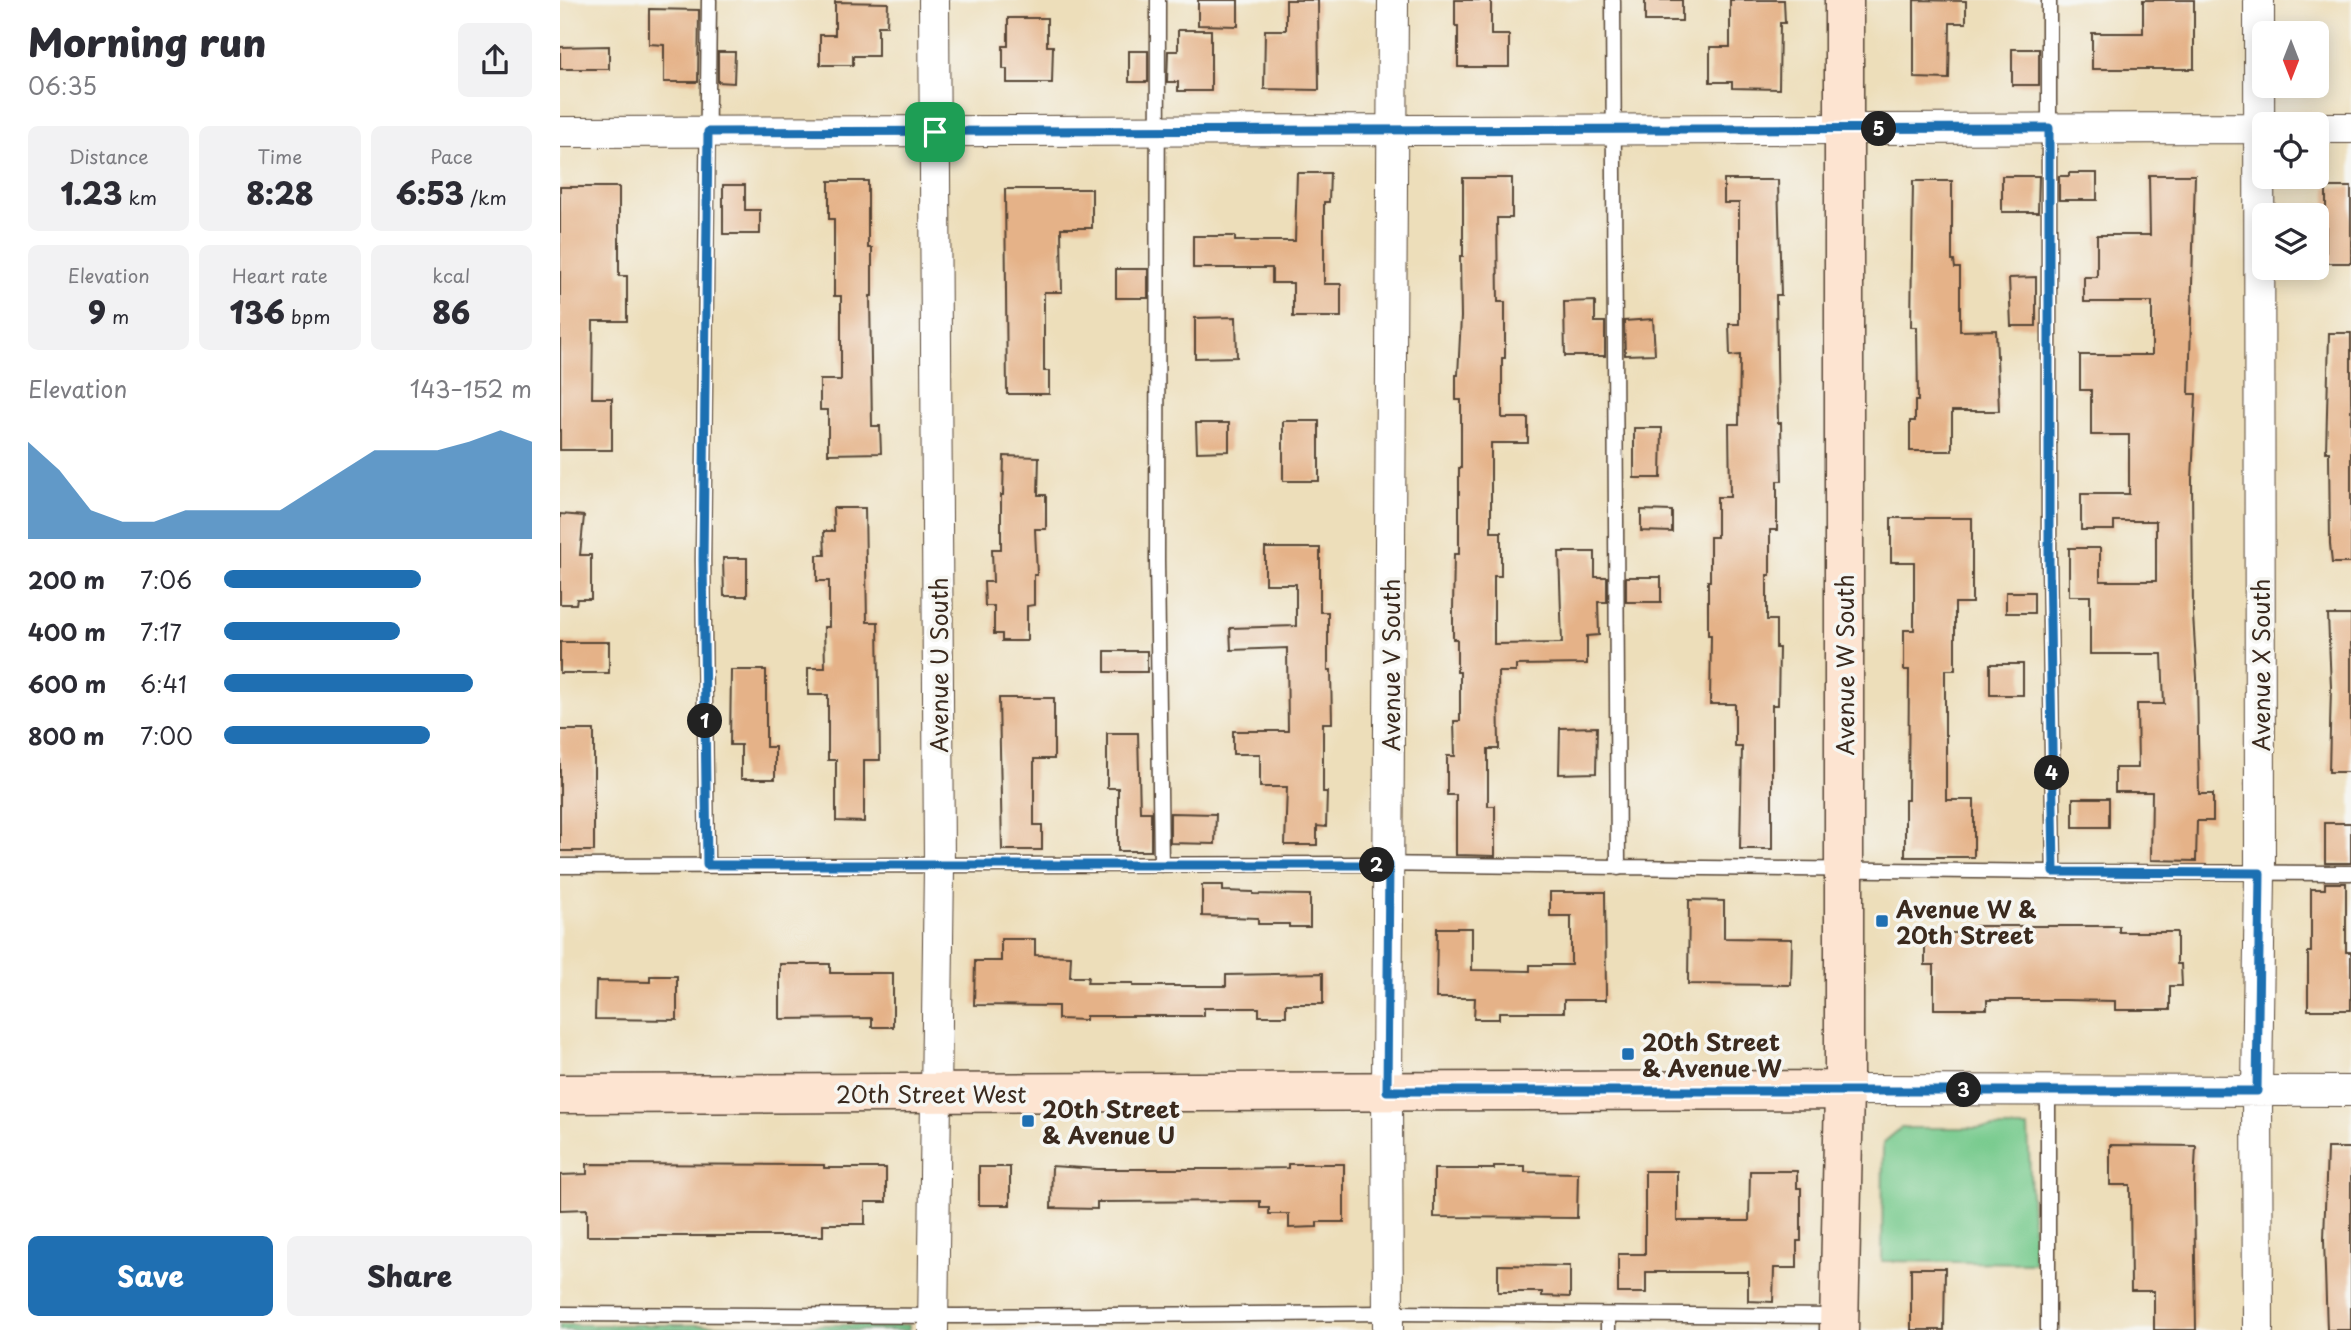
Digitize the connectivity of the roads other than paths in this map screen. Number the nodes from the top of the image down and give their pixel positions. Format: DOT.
graph roads {
  1 [pos="709,0"];
  2 [pos="934,0"];
  3 [pos="1158,0"];
  4 [pos="1393,0"];
  5 [pos="1613,0"];
  6 [pos="1844,0"];
  7 [pos="2049,0"];
  8 [pos="2259,0"];
  9 [pos="2261,112"];
  10 [pos="1844,128"];
  11 [pos="2049,128"];
  12 [pos="2252,128"];
  13 [pos="2329,128"];
  14 [pos="2351,128"];
  15 [pos="1393,130"];
  16 [pos="1612,130"];
  17 [pos="1157,131"];
  18 [pos="560,132"];
  19 [pos="708,132"];
  20 [pos="935,132"];
  21 [pos="2261,189"];
  22 [pos="707,865"];
  23 [pos="1161,865"];
  24 [pos="1389,865"];
  25 [pos="560,866"];
  26 [pos="939,866"];
  27 [pos="1618,868"];
  28 [pos="1843,870"];
  29 [pos="2054,872"];
  30 [pos="2260,873"];
  31 [pos="2351,873"];
  32 [pos="1844,1090"];
  33 [pos="2048,1090"];
  34 [pos="1387,1091"];
  35 [pos="2257,1091"];
  36 [pos="2351,1091"];
  37 [pos="937,1093"];
  38 [pos="560,1094"];
  39 [pos="560,1314"];
  40 [pos="1608,1315"];
  41 [pos="1389,1322"];
  42 [pos="933,1323"];
  43 [pos="1162,1323"];
  44 [pos="1839,1323"];
  45 [pos="1608,1330"];
  46 [pos="2048,1330"];
  47 [pos="2258,1330"];
  1 -- 19 [label="lane"];
  2 -- 20 [label="street, Avenue U South"];
  3 -- 17 [label="lane"];
  4 -- 15 [label="street, Avenue V South"];
  5 -- 16 [label="lane"];
  6 -- 10 [label="main road, Avenue W South"];
  7 -- 11 [label="lane"];
  8 -- 9 [label="street, Avenue X South"];
  10 -- 11 [label="street"];
  10 -- 16 [label="street"];
  10 -- 28 [label="main road, Avenue W South"];
  11 -- 12 [label="street"];
  11 -- 29 [label="lane"];
  13 -- 14 [label="street"];
  15 -- 16 [label="street"];
  15 -- 17 [label="street"];
  15 -- 24 [label="street, Avenue V South"];
  16 -- 27 [label="lane"];
  17 -- 20 [label="street"];
  17 -- 23 [label="lane"];
  18 -- 19 [label="street"];
  19 -- 20 [label="street"];
  19 -- 22 [label="lane"];
  20 -- 26 [label="street, Avenue U South"];
  21 -- 30 [label="street, Avenue X South"];
  22 -- 25 [label="lane"];
  22 -- 26 [label="lane"];
  23 -- 24 [label="lane"];
  23 -- 26 [label="lane"];
  24 -- 27 [label="lane"];
  24 -- 34 [label="street, Avenue V South"];
  26 -- 37 [label="street, Avenue U South"];
  27 -- 28 [label="lane"];
  28 -- 29 [label="lane"];
  28 -- 32 [label="main road, Avenue W South"];
  29 -- 30 [label="lane"];
  30 -- 31 [label="lane"];
  30 -- 35 [label="street, Avenue X South"];
  32 -- 33 [label="street, 20th Street West"];
  32 -- 34 [label="main road, 20th Street West"];
  32 -- 44 [label="main road, Avenue W South"];
  33 -- 35 [label="street, 20th Street West"];
  33 -- 46 [label="lane"];
  34 -- 37 [label="main road, 20th Street West"];
  34 -- 41 [label="street, Avenue V South"];
  35 -- 36 [label="street, 20th Street West"];
  35 -- 47 [label="street, Avenue X South"];
  37 -- 38 [label="main road, 20th Street West"];
  37 -- 42 [label="street, Avenue U South"];
  39 -- 42 [label="lane"];
  40 -- 41 [label="lane"];
  40 -- 44 [label="lane"];
  40 -- 45 [label="lane"];
  41 -- 43 [label="lane"];
  42 -- 43 [label="lane"];
}
